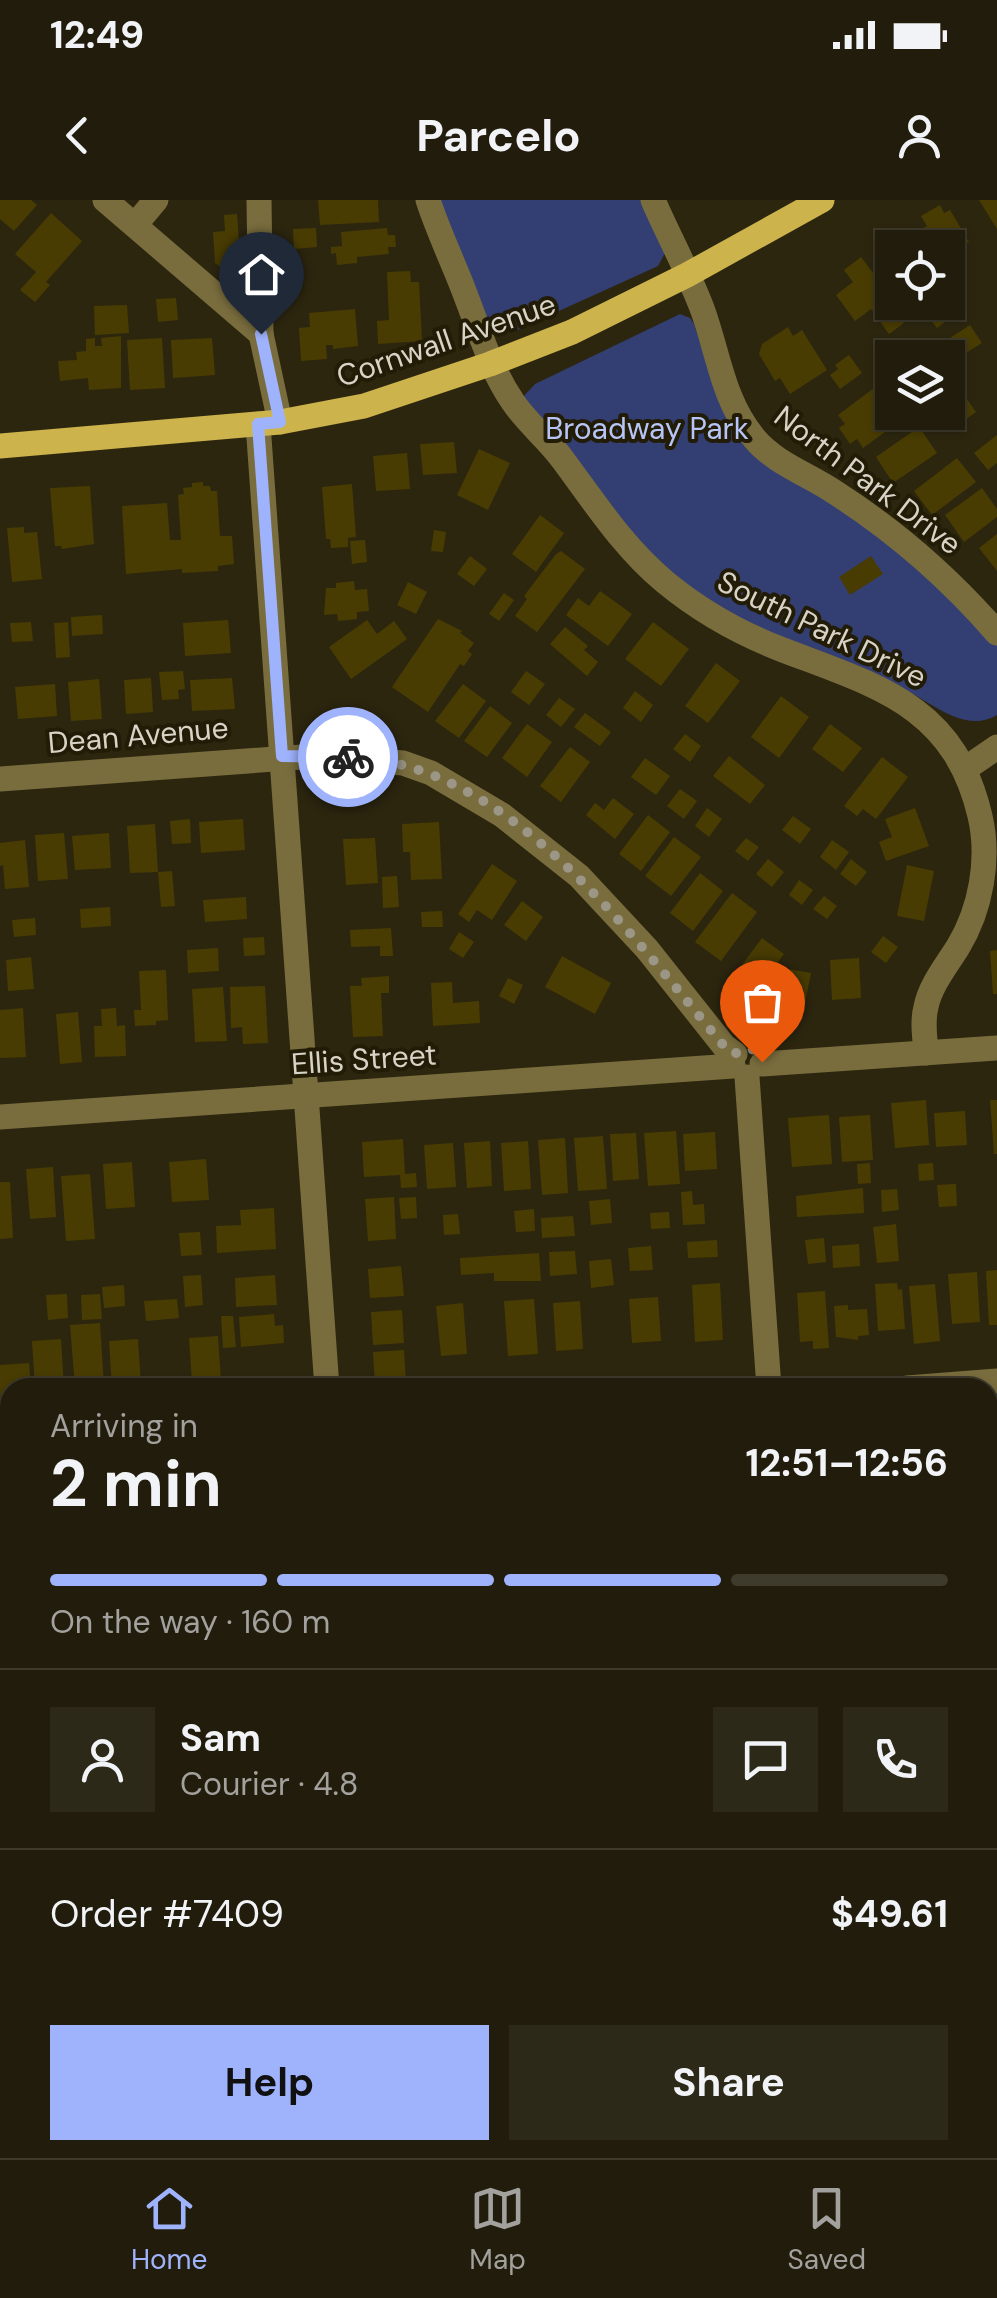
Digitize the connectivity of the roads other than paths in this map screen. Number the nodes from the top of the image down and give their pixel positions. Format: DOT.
graph roads {
  1 [pos="106,200"];
  2 [pos="156,200"];
  3 [pos="259,200"];
  4 [pos="428,200"];
  5 [pos="653,200"];
  6 [pos="822,200"];
  7 [pos="135,225"];
  8 [pos="688,274"];
  9 [pos="261,334"];
  10 [pos="490,364"];
  11 [pos="269,423"];
  12 [pos="5,441"];
  13 [pos="997,633"];
  14 [pos="997,747"];
  15 [pos="282,756"];
  16 [pos="965,770"];
  17 [pos="0,779"];
  18 [pos="997,1048"];
  19 [pos="926,1053"];
  20 [pos="744,1065"];
  21 [pos="306,1096"];
  22 [pos="0,1117"];
  23 [pos="326,1378"];
  24 [pos="768,1378"];
  1 -- 7 [label="street"];
  2 -- 7 [label="street"];
  3 -- 9 [label="street"];
  4 -- 10 [label="street, South Park Drive"];
  5 -- 8 [label="street, North Park Drive"];
  6 -- 8 [label="main road, Cornwall Avenue"];
  7 -- 9 [label="street"];
  8 -- 10 [label="main road, Cornwall Avenue"];
  8 -- 13 [label="street, North Park Drive"];
  9 -- 11 [label="street"];
  10 -- 11 [label="main road, Cornwall Avenue"];
  10 -- 16 [label="street, South Park Drive"];
  11 -- 12 [label="main road, Cornwall Avenue"];
  11 -- 15 [label="street"];
  14 -- 16 [label="street"];
  15 -- 17 [label="street, Dean Avenue"];
  15 -- 20 [label="street, Dean Avenue"];
  15 -- 21 [label="street"];
  16 -- 19 [label="street, South Park Drive"];
  18 -- 19 [label="street, Ellis Street"];
  19 -- 20 [label="street, Ellis Street"];
  20 -- 21 [label="street, Ellis Street"];
  20 -- 24 [label="street"];
  21 -- 22 [label="street, Ellis Street"];
  21 -- 23 [label="street"];
}
